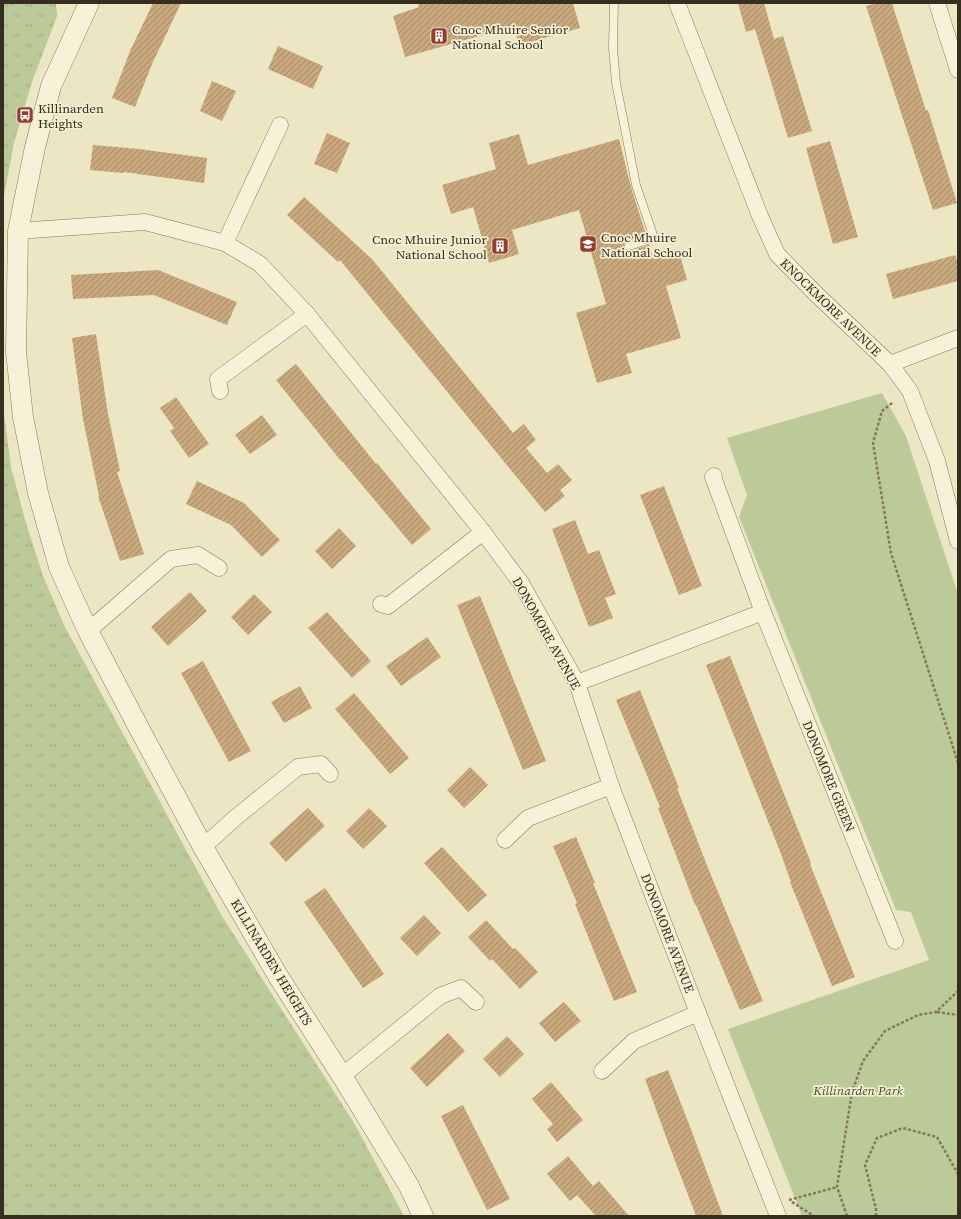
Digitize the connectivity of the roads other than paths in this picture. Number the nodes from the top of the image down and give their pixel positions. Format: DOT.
graph roads {
  1 [pos="90,3"];
  2 [pos="614,3"];
  3 [pos="677,3"];
  4 [pos="937,3"];
  5 [pos="958,70"];
  6 [pos="280,125"];
  7 [pos="18,231"];
  8 [pos="225,243"];
  9 [pos="629,246"];
  10 [pos="307,314"];
  11 [pos="958,338"];
  12 [pos="890,364"];
  13 [pos="220,391"];
  14 [pos="714,476"];
  15 [pos="484,532"];
  16 [pos="958,540"];
  17 [pos="219,568"];
  18 [pos="381,604"];
  19 [pos="763,612"];
  20 [pos="88,631"];
  21 [pos="577,683"];
  22 [pos="330,774"];
  23 [pos="612,786"];
  24 [pos="505,840"];
  25 [pos="203,847"];
  26 [pos="895,941"];
  27 [pos="476,1002"];
  28 [pos="698,1013"];
  29 [pos="602,1071"];
  30 [pos="342,1076"];
  31 [pos="423,1216"];
  32 [pos="778,1216"];
  1 -- 7 [label="street, KILLINARDEN HEIGHTS"];
  2 -- 9 [label="lane"];
  3 -- 12 [label="street, KNOCKMORE AVENUE"];
  4 -- 5 [label="street"];
  6 -- 8 [label="street"];
  7 -- 8 [label="street, DONOMORE AVENUE"];
  7 -- 20 [label="street, KILLINARDEN HEIGHTS"];
  8 -- 10 [label="street, DONOMORE AVENUE"];
  10 -- 13 [label="street"];
  10 -- 15 [label="street, DONOMORE AVENUE"];
  11 -- 12 [label="street"];
  12 -- 16 [label="street, KNOCKMORE AVENUE"];
  14 -- 19 [label="street, DONOMORE GREEN"];
  15 -- 18 [label="street"];
  15 -- 21 [label="street, DONOMORE AVENUE"];
  17 -- 20 [label="street"];
  19 -- 21 [label="street"];
  19 -- 26 [label="street, DONOMORE GREEN"];
  20 -- 25 [label="street, KILLINARDEN HEIGHTS"];
  21 -- 23 [label="street, DONOMORE AVENUE"];
  22 -- 25 [label="street"];
  23 -- 24 [label="street"];
  23 -- 28 [label="street, DONOMORE AVENUE"];
  25 -- 30 [label="street, KILLINARDEN HEIGHTS"];
  27 -- 30 [label="street"];
  28 -- 29 [label="street"];
  28 -- 32 [label="street, DONOMORE AVENUE"];
  30 -- 31 [label="street, KILLINARDEN HEIGHTS"];
}
